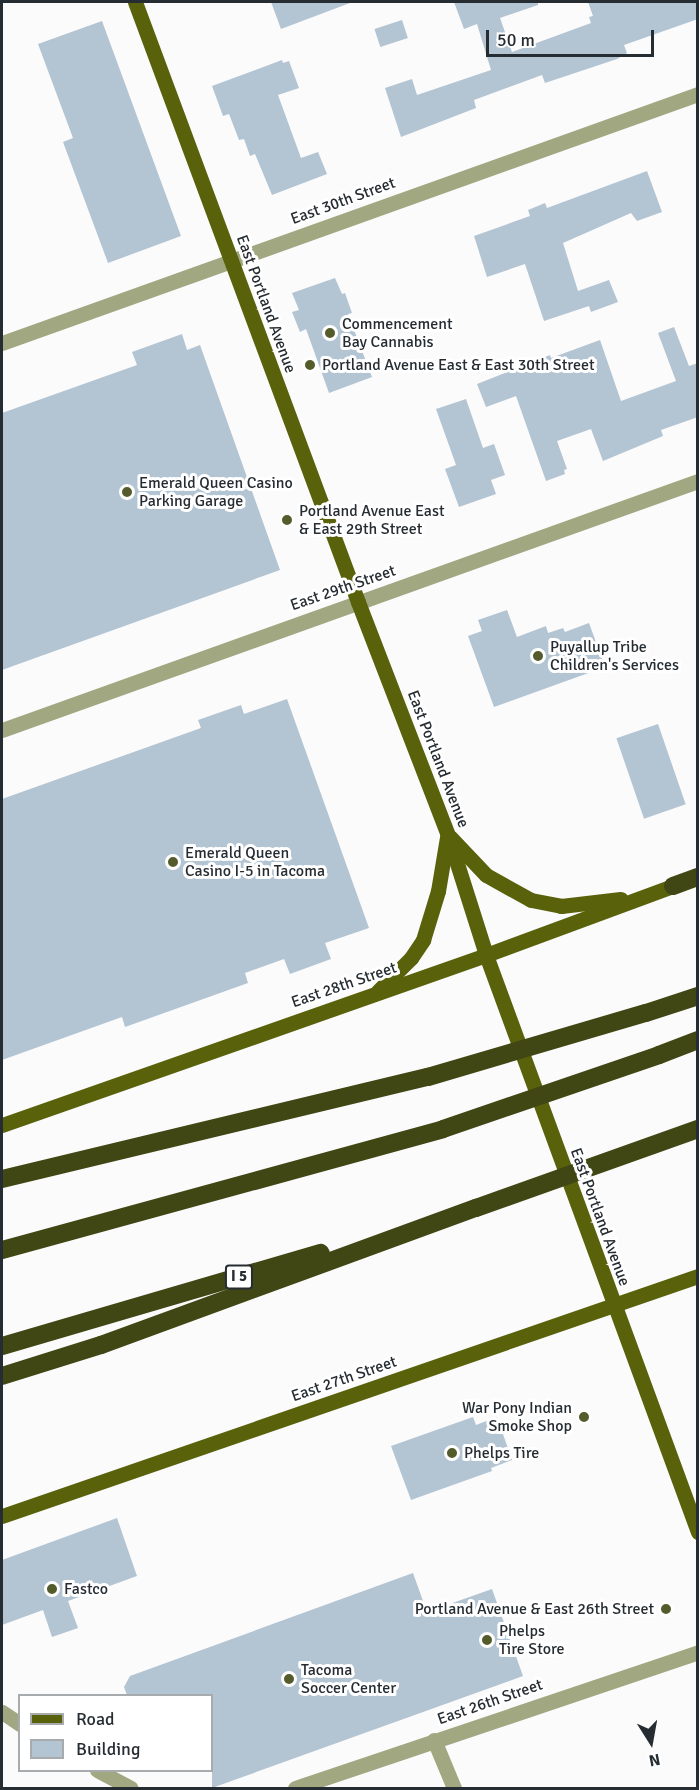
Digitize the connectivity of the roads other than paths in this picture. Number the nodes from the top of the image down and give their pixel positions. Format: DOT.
graph roads {
  1 [pos="135,2"];
  2 [pos="698,94"];
  3 [pos="231,261"];
  4 [pos="2,343"];
  5 [pos="698,481"];
  6 [pos="358,602"];
  7 [pos="2,730"];
  8 [pos="448,835"];
  9 [pos="698,877"];
  10 [pos="673,886"];
  11 [pos="636,899"];
  12 [pos="486,955"];
  13 [pos="376,993"];
  14 [pos="698,996"];
  15 [pos="698,1040"];
  16 [pos="2,1125"];
  17 [pos="698,1130"];
  18 [pos="2,1179"];
  19 [pos="476,1209"];
  20 [pos="2,1250"];
  21 [pos="698,1276"];
  22 [pos="612,1305"];
  23 [pos="2,1346"];
  24 [pos="2,1376"];
  25 [pos="2,1516"];
  26 [pos="698,1532"];
  27 [pos="698,1652"];
  28 [pos="2,1712"];
  29 [pos="18,1723"];
  30 [pos="434,1740"];
  31 [pos="101,1772"];
  32 [pos="131,1788"];
  33 [pos="296,1788"];
  34 [pos="454,1788"];
  1 -- 3 [label="main road, East Portland Avenue"];
  2 -- 3 [label="street, East 30th Street"];
  3 -- 4 [label="street, East 30th Street"];
  3 -- 6 [label="main road, East Portland Avenue"];
  5 -- 6 [label="street, East 29th Street"];
  6 -- 7 [label="street, East 29th Street"];
  6 -- 8 [label="main road, East Portland Avenue"];
  8 -- 11 [label="main road"];
  8 -- 12 [label="main road, East Portland Avenue"];
  8 -- 13 [label="main road"];
  9 -- 10 [label="highway"];
  10 -- 11 [label="main road, East 28th Street"];
  11 -- 12 [label="main road, East 28th Street"];
  12 -- 13 [label="main road, East 28th Street"];
  12 -- 22 [label="main road, East Portland Avenue"];
  13 -- 16 [label="main road, East 28th Street"];
  14 -- 18 [label="highway, bridge"];
  15 -- 20 [label="highway, bridge"];
  17 -- 19 [label="highway, I 5, bridge"];
  19 -- 23 [label="highway, I 5"];
  19 -- 24 [label="highway"];
  21 -- 22 [label="main road, East 27th Street"];
  22 -- 25 [label="main road, East 27th Street"];
  22 -- 26 [label="main road, East Portland Avenue"];
  27 -- 30 [label="street, East 26th Street"];
  28 -- 29 [label="street"];
  30 -- 33 [label="street, East 26th Street"];
  30 -- 34 [label="street"];
  31 -- 32 [label="street"];
}
